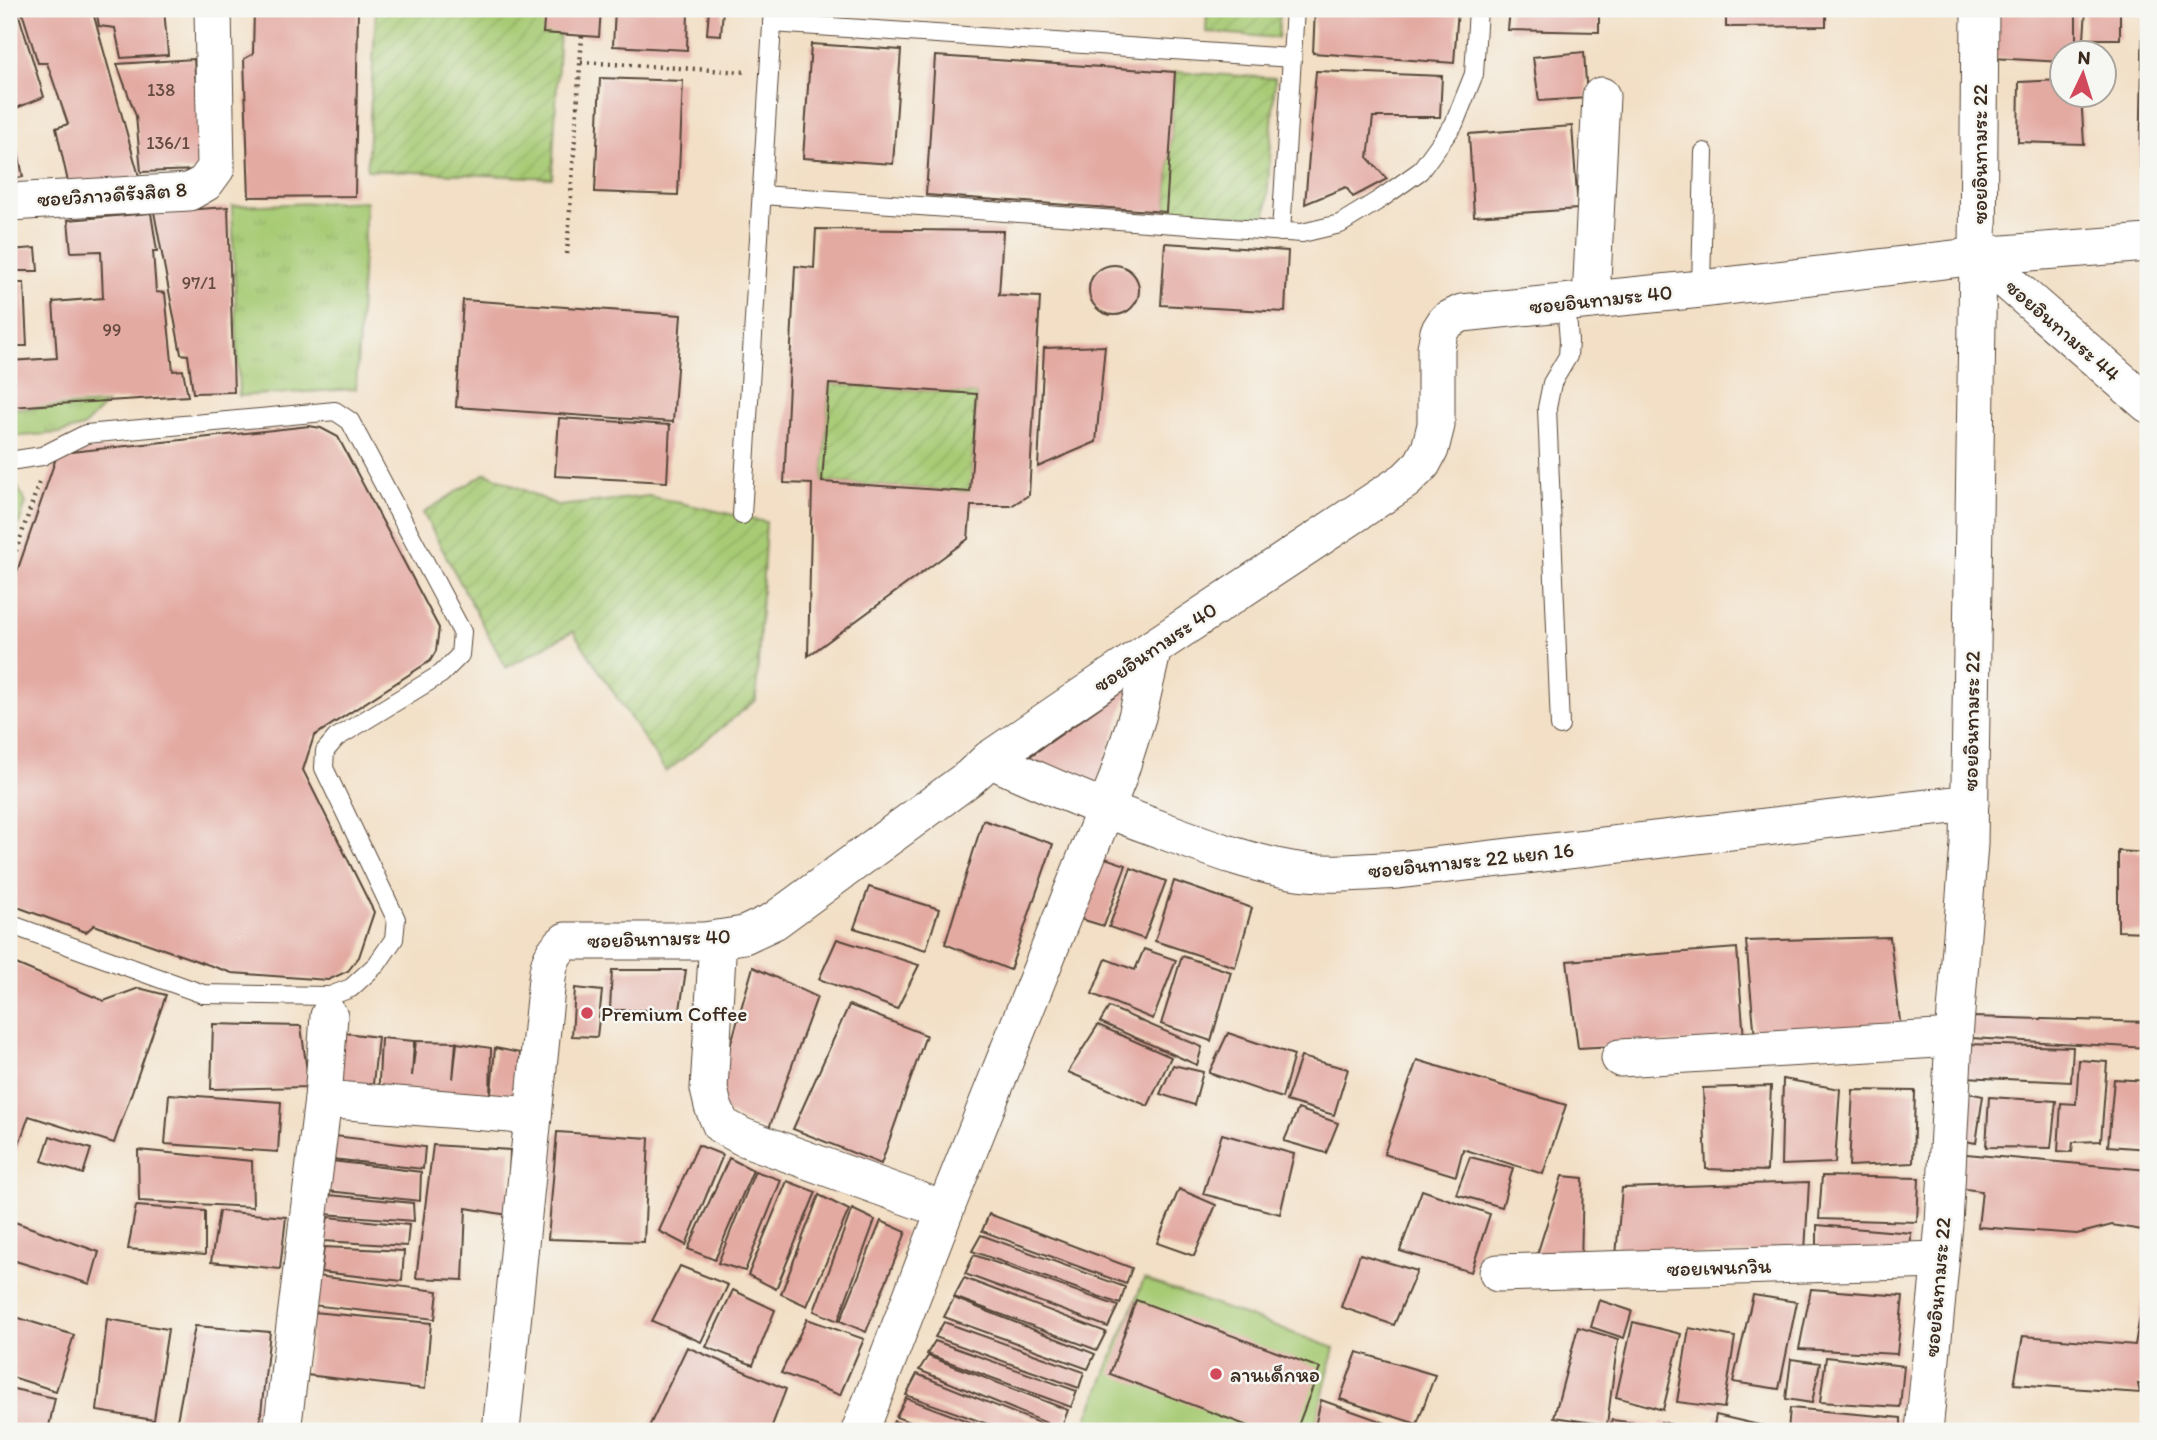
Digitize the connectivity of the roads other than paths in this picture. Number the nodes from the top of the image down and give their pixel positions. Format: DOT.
graph roads {
  1 [pos="212,9"];
  2 [pos="1295,9"];
  3 [pos="1478,9"];
  4 [pos="1980,9"];
  5 [pos="773,16"];
  6 [pos="1292,58"];
  7 [pos="1601,96"];
  8 [pos="1704,152"];
  9 [pos="762,195"];
  10 [pos="9,202"];
  11 [pos="1281,232"];
  12 [pos="2148,243"];
  13 [pos="1978,256"];
  14 [pos="1701,289"];
  15 [pos="1579,301"];
  16 [pos="2148,404"];
  17 [pos="9,461"];
  18 [pos="742,515"];
  19 [pos="1153,648"];
  20 [pos="1560,726"];
  21 [pos="990,759"];
  22 [pos="1970,803"];
  23 [pos="1105,809"];
  24 [pos="9,924"];
  25 [pos="718,939"];
  26 [pos="329,1006"];
  27 [pos="1954,1038"];
  28 [pos="1620,1058"];
  29 [pos="323,1099"];
  30 [pos="533,1116"];
  31 [pos="945,1210"];
  32 [pos="1940,1260"];
  33 [pos="1499,1273"];
  34 [pos="282,1431"];
  35 [pos="500,1431"];
  36 [pos="860,1431"];
  37 [pos="1924,1431"];
  1 -- 10 [label="street, ซอยวิภาวดีรังสิต 8"];
  2 -- 6 [label="lane"];
  3 -- 11 [label="lane"];
  4 -- 13 [label="street, ซอยอินทามระ 22"];
  5 -- 6 [label="lane"];
  5 -- 9 [label="lane"];
  6 -- 11 [label="lane"];
  7 -- 15 [label="street"];
  8 -- 14 [label="lane"];
  9 -- 11 [label="lane"];
  9 -- 18 [label="lane"];
  12 -- 13 [label="street, ซอยอินทามระ 40"];
  13 -- 14 [label="street, ซอยอินทามระ 40"];
  13 -- 16 [label="street, ซอยอินทามระ 44"];
  13 -- 22 [label="street, ซอยอินทามระ 22"];
  14 -- 15 [label="street, ซอยอินทามระ 40"];
  15 -- 19 [label="street, ซอยอินทามระ 40"];
  15 -- 20 [label="lane"];
  17 -- 26 [label="lane"];
  19 -- 21 [label="street, ซอยอินทามระ 40"];
  19 -- 23 [label="street"];
  21 -- 23 [label="street, ซอยอินทามระ 22 แยก 16"];
  21 -- 25 [label="street, ซอยอินทามระ 40"];
  22 -- 23 [label="street, ซอยอินทามระ 22 แยก 16"];
  22 -- 27 [label="street, ซอยอินทามระ 22"];
  23 -- 31 [label="street"];
  24 -- 26 [label="lane"];
  25 -- 30 [label="street, ซอยอินทามระ 40"];
  25 -- 31 [label="street"];
  26 -- 29 [label="street"];
  27 -- 28 [label="street"];
  27 -- 32 [label="street, ซอยอินทามระ 22"];
  29 -- 30 [label="street"];
  29 -- 34 [label="street"];
  30 -- 35 [label="street, ซอยอินทามระ 40"];
  31 -- 36 [label="street"];
  32 -- 33 [label="street, ซอยเพนกวิน"];
  32 -- 37 [label="street, ซอยอินทามระ 22"];
}
